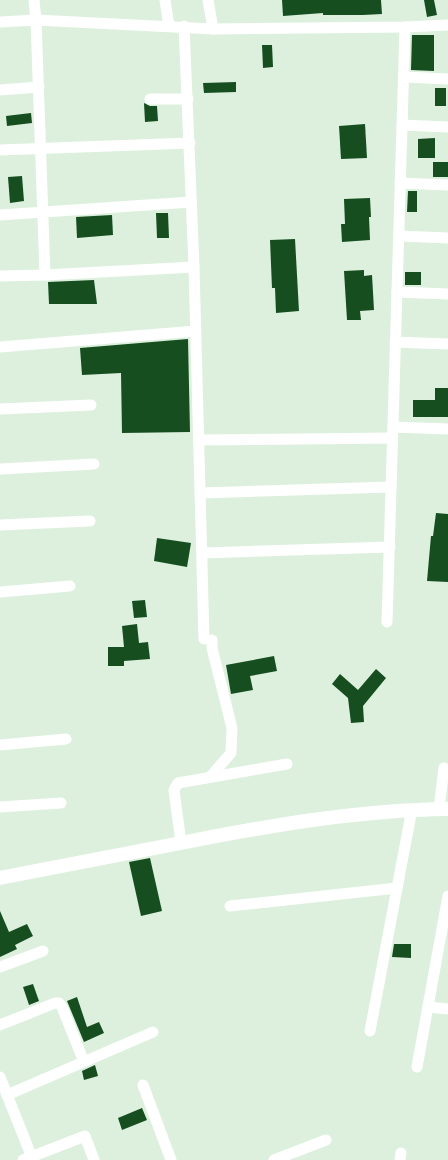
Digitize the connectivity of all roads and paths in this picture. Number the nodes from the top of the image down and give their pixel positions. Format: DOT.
graph roads {
  1 [pos="34,0"];
  2 [pos="165,0"];
  3 [pos="208,0"];
  4 [pos="36,20"];
  5 [pos="0,22"];
  6 [pos="448,25"];
  7 [pos="169,26"];
  8 [pos="184,26"];
  9 [pos="405,27"];
  10 [pos="213,29"];
  11 [pos="404,78"];
  12 [pos="448,79"];
  13 [pos="39,87"];
  14 [pos="0,90"];
  15 [pos="150,99"];
  16 [pos="188,99"];
  17 [pos="402,125"];
  18 [pos="448,127"];
  19 [pos="190,143"];
  20 [pos="42,148"];
  21 [pos="0,150"];
  22 [pos="400,183"];
  23 [pos="448,185"];
  24 [pos="191,202"];
  25 [pos="44,212"];
  26 [pos="0,215"];
  27 [pos="399,236"];
  28 [pos="448,238"];
  29 [pos="194,267"];
  30 [pos="45,275"];
  31 [pos="0,276"];
  32 [pos="397,292"];
  33 [pos="448,294"];
  34 [pos="196,331"];
  35 [pos="395,342"];
  36 [pos="448,344"];
  37 [pos="0,347"];
  38 [pos="91,405"];
  39 [pos="0,408"];
  40 [pos="393,426"];
  41 [pos="448,429"];
  42 [pos="392,438"];
  43 [pos="199,440"];
  44 [pos="94,464"];
  45 [pos="0,469"];
  46 [pos="391,487"];
  47 [pos="201,493"];
  48 [pos="90,521"];
  49 [pos="0,525"];
  50 [pos="390,547"];
  51 [pos="202,552"];
  52 [pos="70,586"];
  53 [pos="0,592"];
  54 [pos="387,622"];
  55 [pos="66,738"];
  56 [pos="0,745"];
  57 [pos="287,764"];
  58 [pos="444,768"];
  59 [pos="210,777"];
  60 [pos="61,803"];
  61 [pos="0,807"];
  62 [pos="412,809"];
  63 [pos="443,809"];
  64 [pos="181,843"];
  65 [pos="0,878"];
  66 [pos="397,888"];
  67 [pos="448,896"];
  68 [pos="230,906"];
  69 [pos="43,951"];
  70 [pos="0,967"];
  71 [pos="428,1007"];
  72 [pos="448,1009"];
  73 [pos="0,1025"];
  74 [pos="370,1031"];
  75 [pos="153,1032"];
  76 [pos="84,1062"];
  77 [pos="417,1067"];
  78 [pos="0,1077"];
  79 [pos="143,1085"];
  80 [pos="6,1102"];
  81 [pos="326,1140"];
  82 [pos="29,1159"];
  83 [pos="94,1160"];
  84 [pos="171,1160"];
  85 [pos="274,1160"];
  1 -- 4 [label="street"];
  2 -- 7 [label="street"];
  3 -- 10 [label="street"];
  4 -- 5 [label="street"];
  4 -- 7 [label="street"];
  4 -- 13 [label="street"];
  6 -- 9 [label="street"];
  7 -- 8 [label="street"];
  8 -- 10 [label="street"];
  8 -- 16 [label="street"];
  9 -- 10 [label="street"];
  9 -- 11 [label="street"];
  11 -- 12 [label="street"];
  11 -- 17 [label="street"];
  13 -- 14 [label="street"];
  13 -- 20 [label="street"];
  15 -- 16 [label="street"];
  16 -- 19 [label="street"];
  17 -- 18 [label="street"];
  17 -- 22 [label="street"];
  19 -- 20 [label="street"];
  19 -- 24 [label="street"];
  20 -- 21 [label="street"];
  20 -- 25 [label="street"];
  22 -- 23 [label="street"];
  22 -- 27 [label="street"];
  24 -- 25 [label="street"];
  24 -- 29 [label="street"];
  25 -- 26 [label="street"];
  25 -- 30 [label="street"];
  27 -- 28 [label="street"];
  27 -- 32 [label="street"];
  29 -- 30 [label="street"];
  29 -- 34 [label="street"];
  30 -- 31 [label="street"];
  32 -- 33 [label="street"];
  32 -- 35 [label="street"];
  34 -- 37 [label="street"];
  34 -- 43 [label="street"];
  35 -- 36 [label="street"];
  35 -- 40 [label="street"];
  38 -- 39 [label="street"];
  40 -- 41 [label="street"];
  40 -- 42 [label="street"];
  42 -- 43 [label="street"];
  42 -- 46 [label="street"];
  43 -- 47 [label="street"];
  44 -- 45 [label="street"];
  46 -- 47 [label="street"];
  46 -- 50 [label="street"];
  47 -- 51 [label="street"];
  48 -- 49 [label="street"];
  50 -- 51 [label="street"];
  50 -- 54 [label="street"];
  51 -- 59 [label="street"];
  52 -- 53 [label="street"];
  55 -- 56 [label="street"];
  57 -- 59 [label="street"];
  58 -- 63 [label="street"];
  59 -- 64 [label="street"];
  60 -- 61 [label="street"];
  62 -- 63 [label="street"];
  62 -- 64 [label="street"];
  62 -- 66 [label="street"];
  64 -- 65 [label="street"];
  66 -- 68 [label="street"];
  66 -- 74 [label="street"];
  67 -- 71 [label="street"];
  69 -- 70 [label="street"];
  71 -- 72 [label="street"];
  71 -- 77 [label="street"];
  73 -- 76 [label="street"];
  75 -- 76 [label="street"];
  76 -- 80 [label="street"];
  78 -- 80 [label="street"];
  79 -- 84 [label="street"];
  80 -- 82 [label="street"];
  81 -- 85 [label="street"];
  82 -- 83 [label="street"];
}
